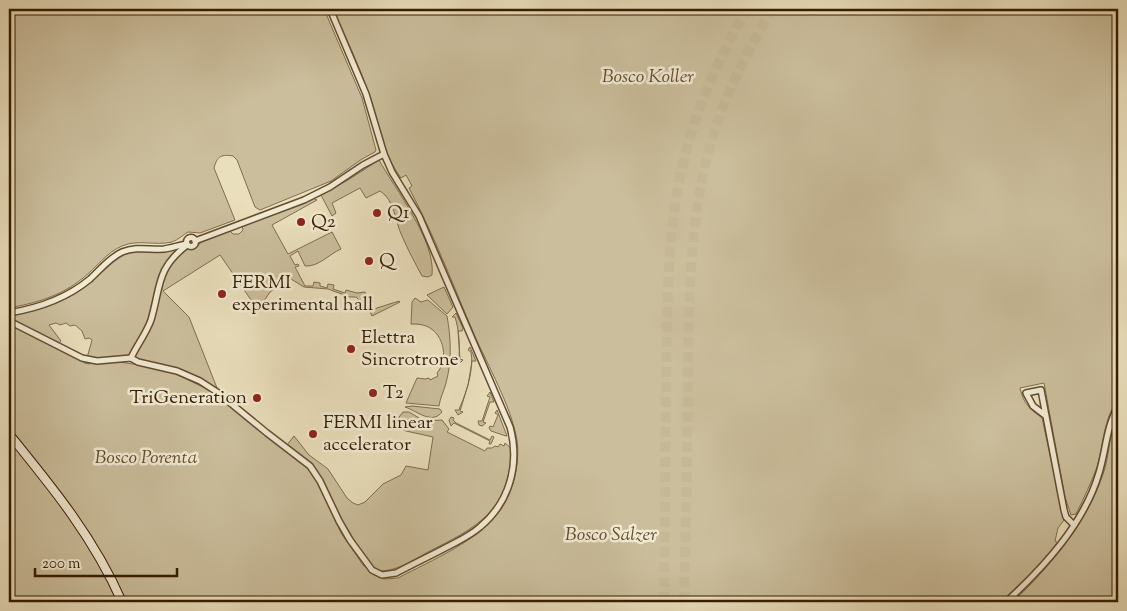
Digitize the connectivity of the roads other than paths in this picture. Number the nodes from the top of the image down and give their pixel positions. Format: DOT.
graph roads {
  1 [pos="330,9"];
  2 [pos="384,154"];
  3 [pos="187,244"];
  4 [pos="9,313"];
  5 [pos="9,321"];
  6 [pos="131,358"];
  7 [pos="1118,407"];
  8 [pos="1046,416"];
  9 [pos="9,434"];
  10 [pos="1074,526"];
  11 [pos="122,602"];
  12 [pos="1006,602"];
  1 -- 2 [label="street"];
  2 -- 3 [label="street"];
  2 -- 6 [label="street"];
  3 -- 4 [label="street"];
  3 -- 6 [label="street"];
  5 -- 6 [label="street"];
  7 -- 10 [label="street"];
  8 -- 8 [label="street"];
  8 -- 10 [label="street"];
  9 -- 11 [label="main road"];
  10 -- 12 [label="street"];
}
